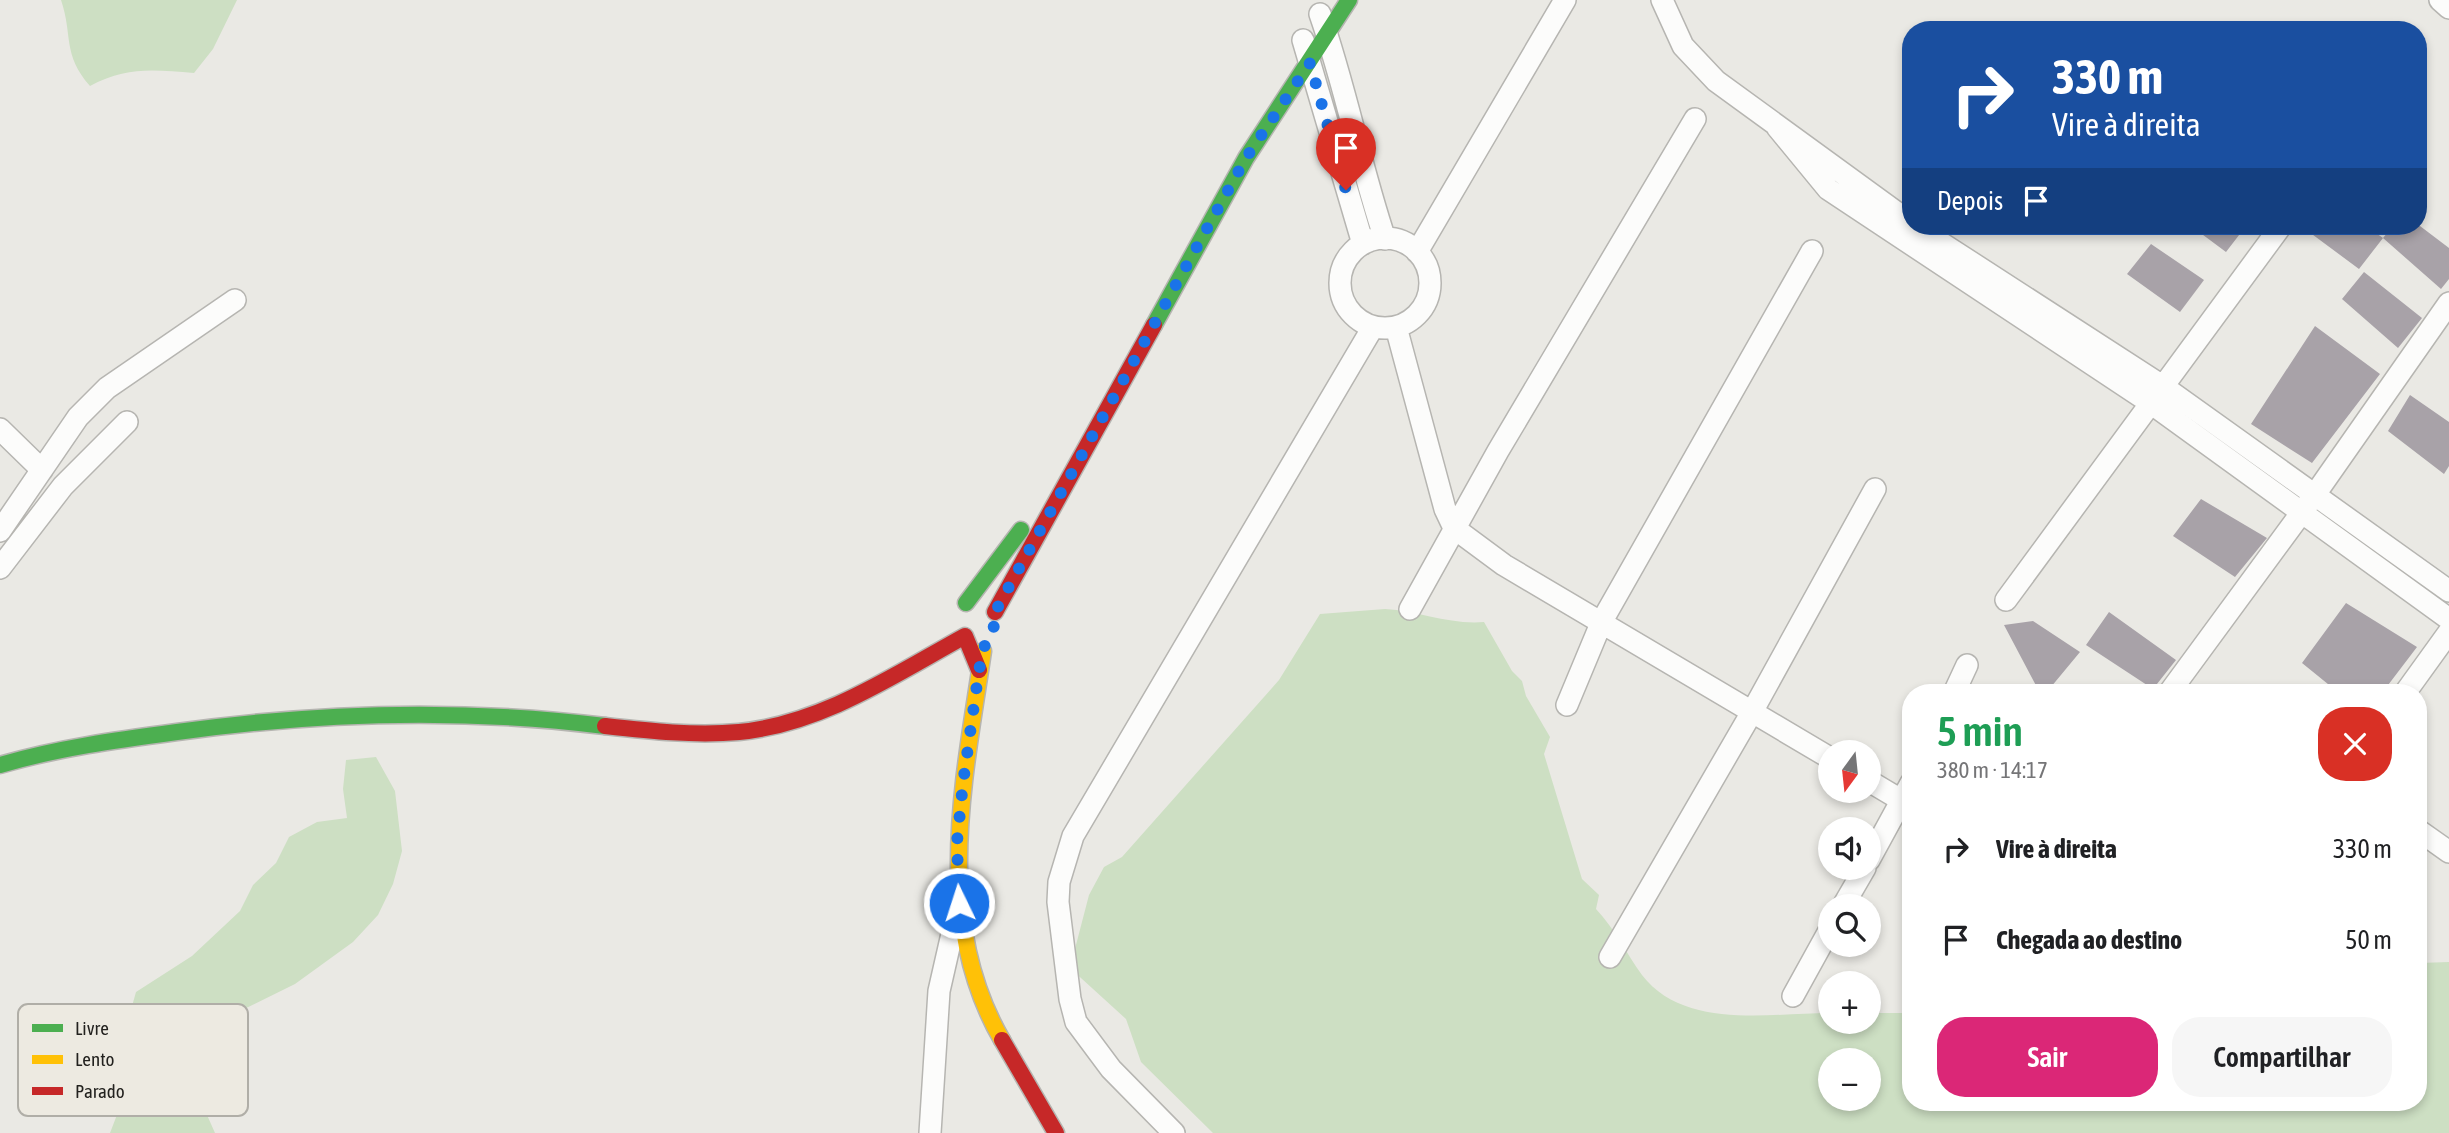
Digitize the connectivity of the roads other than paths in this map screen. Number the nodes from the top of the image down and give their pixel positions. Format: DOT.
graph roads {
  1 [pos="1349,0"];
  2 [pos="1565,0"];
  3 [pos="1662,0"];
  4 [pos="2440,0"];
  5 [pos="1325,7"];
  6 [pos="2449,8"];
  7 [pos="1328,35"];
  8 [pos="1303,40"];
  9 [pos="1310,63"];
  10 [pos="1695,119"];
  11 [pos="1777,127"];
  12 [pos="1357,187"];
  13 [pos="1902,216"];
  14 [pos="1902,232"];
  15 [pos="1908,235"];
  16 [pos="1921,235"];
  17 [pos="2274,235"];
  18 [pos="1385,239"];
  19 [pos="1363,244"];
  20 [pos="1932,249"];
  21 [pos="1812,251"];
  22 [pos="1417,252"];
  23 [pos="235,300"];
  24 [pos="2449,303"];
  25 [pos="2042,308"];
  26 [pos="2030,326"];
  27 [pos="1373,327"];
  28 [pos="1396,327"];
  29 [pos="2082,334"];
  30 [pos="2069,351"];
  31 [pos="2158,396"];
  32 [pos="127,422"];
  33 [pos="0,429"];
  34 [pos="42,470"];
  35 [pos="1875,489"];
  36 [pos="2316,493"];
  37 [pos="2301,510"];
  38 [pos="1454,528"];
  39 [pos="0,531"];
  40 [pos="0,568"];
  41 [pos="2449,591"];
  42 [pos="2006,600"];
  43 [pos="966,603"];
  44 [pos="1410,610"];
  45 [pos="995,612"];
  46 [pos="2449,619"];
  47 [pos="1602,621"];
  48 [pos="960,626"];
  49 [pos="938,630"];
  50 [pos="2449,632"];
  51 [pos="990,633"];
  52 [pos="1967,665"];
  53 [pos="979,670"];
  54 [pos="880,682"];
  55 [pos="1958,684"];
  56 [pos="2175,684"];
  57 [pos="2411,684"];
  58 [pos="1567,705"];
  59 [pos="1752,712"];
  60 [pos="1818,751"];
  61 [pos="0,765"];
  62 [pos="1881,786"];
  63 [pos="1902,794"];
  64 [pos="1902,806"];
  65 [pos="2427,836"];
  66 [pos="1881,840"];
  67 [pos="2449,852"];
  68 [pos="959,903"];
  69 [pos="1818,951"];
  70 [pos="1610,957"];
  71 [pos="1793,996"];
  72 [pos="930,1133"];
  73 [pos="1056,1133"];
  74 [pos="1174,1133"];
  1 -- 7 [label="street"];
  2 -- 22 [label="street"];
  3 -- 11 [label="street"];
  4 -- 6 [label="street"];
  5 -- 7 [label="street"];
  5 -- 8 [label="street"];
  7 -- 9 [label="street"];
  7 -- 12 [label="street"];
  8 -- 9 [label="street"];
  8 -- 43 [label="street"];
  9 -- 12 [label="street"];
  9 -- 45 [label="street"];
  10 -- 38 [label="street"];
  11 -- 13 [label="street"];
  11 -- 14 [label="street"];
  12 -- 18 [label="street"];
  12 -- 19 [label="street"];
  15 -- 20 [label="street"];
  16 -- 20 [label="street"];
  17 -- 31 [label="street"];
  18 -- 19 [label="street"];
  18 -- 22 [label="street"];
  19 -- 27 [label="street"];
  20 -- 25 [label="street"];
  20 -- 26 [label="street"];
  21 -- 47 [label="street"];
  22 -- 28 [label="street"];
  23 -- 34 [label="street"];
  24 -- 36 [label="street"];
  25 -- 26 [label="street"];
  25 -- 29 [label="street"];
  26 -- 30 [label="street"];
  27 -- 28 [label="street"];
  27 -- 74 [label="street"];
  28 -- 38 [label="street"];
  29 -- 30 [label="street"];
  29 -- 31 [label="street"];
  30 -- 31 [label="street"];
  31 -- 36 [label="street"];
  31 -- 37 [label="street"];
  31 -- 42 [label="street"];
  32 -- 40 [label="street"];
  33 -- 34 [label="street"];
  34 -- 39 [label="street"];
  35 -- 59 [label="street"];
  36 -- 37 [label="street"];
  36 -- 41 [label="street"];
  37 -- 46 [label="street"];
  37 -- 56 [label="street"];
  38 -- 44 [label="street"];
  38 -- 47 [label="street"];
  43 -- 45 [label="street"];
  43 -- 48 [label="street"];
  45 -- 51 [label="street"];
  47 -- 58 [label="street"];
  47 -- 59 [label="street"];
  48 -- 51 [label="street"];
  48 -- 53 [label="street"];
  48 -- 54 [label="street"];
  49 -- 54 [label="street"];
  50 -- 57 [label="street"];
  51 -- 53 [label="street"];
  52 -- 55 [label="street"];
  53 -- 68 [label="street"];
  54 -- 61 [label="street"];
  59 -- 60 [label="street"];
  59 -- 70 [label="street"];
  62 -- 63 [label="street"];
  64 -- 66 [label="street"];
  65 -- 67 [label="street"];
  68 -- 72 [label="street"];
  68 -- 73 [label="street"];
  69 -- 71 [label="street"];
}
